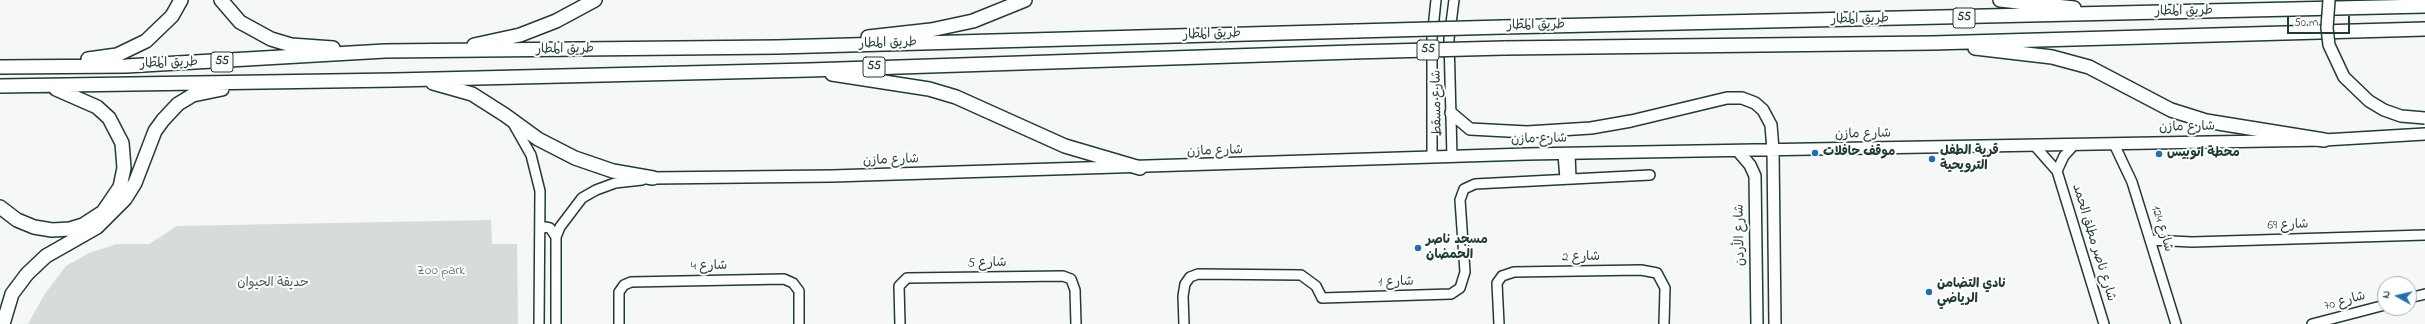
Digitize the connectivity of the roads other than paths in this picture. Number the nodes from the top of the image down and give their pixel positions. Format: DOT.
graph roads {
  1 [pos="181,0"];
  2 [pos="221,0"];
  3 [pos="595,0"];
  4 [pos="1025,0"];
  5 [pos="1436,0"];
  6 [pos="1454,0"];
  7 [pos="2000,0"];
  8 [pos="2329,0"];
  9 [pos="2425,6"];
  10 [pos="2119,14"];
  11 [pos="2425,29"];
  12 [pos="1933,43"];
  13 [pos="777,47"];
  14 [pos="385,51"];
  15 [pos="444,51"];
  16 [pos="36,66"];
  17 [pos="0,67"];
  18 [pos="809,70"];
  19 [pos="396,80"];
  20 [pos="262,81"];
  21 [pos="0,86"];
  22 [pos="38,86"];
  23 [pos="1451,113"];
  24 [pos="505,115"];
  25 [pos="2425,118"];
  26 [pos="2425,134"];
  27 [pos="2324,140"];
  28 [pos="2074,144"];
  29 [pos="2114,144"];
  30 [pos="2034,145"];
  31 [pos="1773,150"];
  32 [pos="1738,151"];
  33 [pos="1567,154"];
  34 [pos="1432,157"];
  35 [pos="1452,157"];
  36 [pos="1140,168"];
  37 [pos="2058,171"];
  38 [pos="1650,175"];
  39 [pos="654,178"];
  40 [pos="1568,179"];
  41 [pos="0,207"];
  42 [pos="540,230"];
  43 [pos="2425,235"];
  44 [pos="556,237"];
  45 [pos="2151,240"];
  46 [pos="1775,288"];
  47 [pos="1756,290"];
  48 [pos="2377,307"];
  49 [pos="3,324"];
  50 [pos="539,324"];
  51 [pos="556,324"];
  52 [pos="619,324"];
  53 [pos="799,324"];
  54 [pos="900,324"];
  55 [pos="1076,324"];
  56 [pos="1184,324"];
  57 [pos="1499,324"];
  58 [pos="1664,324"];
  59 [pos="1757,324"];
  60 [pos="1775,324"];
  61 [pos="2104,324"];
  62 [pos="2176,324"];
  63 [pos="2312,324"];
  1 -- 16 [label="highway"];
  2 -- 14 [label="highway"];
  3 -- 15 [label="highway"];
  4 -- 13 [label="highway"];
  5 -- 34 [label="street, شارع مسقط"];
  6 -- 23 [label="street, شارع مسقط"];
  7 -- 10 [label="highway"];
  8 -- 25 [label="main road, bridge"];
  9 -- 10 [label="highway, طريق المطار / 55"];
  10 -- 13 [label="highway, طريق المطار / 55, bridge"];
  11 -- 12 [label="highway, طريق المطار / 55"];
  12 -- 18 [label="highway, طريق المطار / 55, bridge"];
  12 -- 27 [label="highway"];
  13 -- 15 [label="highway, طريق المطار / 55"];
  14 -- 15 [label="highway, طريق المطار / 55"];
  14 -- 16 [label="highway, طريق المطار / 55"];
  16 -- 17 [label="highway, طريق المطار / 55"];
  18 -- 19 [label="highway, طريق المطار / 55"];
  18 -- 36 [label="highway"];
  19 -- 20 [label="highway, طريق المطار / 55"];
  19 -- 24 [label="highway"];
  20 -- 22 [label="highway, طريق المطار / 55"];
  20 -- 49 [label="highway"];
  21 -- 22 [label="highway, طريق المطار / 55"];
  22 -- 41 [label="highway"];
  23 -- 31 [label="main road"];
  23 -- 35 [label="street, شارع مسقط"];
  24 -- 39 [label="highway"];
  24 -- 42 [label="street"];
  26 -- 27 [label="main road, شارع مازن"];
  27 -- 29 [label="main road, شارع مازن"];
  28 -- 29 [label="main road, شارع مازن"];
  28 -- 30 [label="main road, شارع مازن"];
  28 -- 37 [label="street, شارع ناصر مطلق الحمد"];
  29 -- 45 [label="street, شارع 124"];
  30 -- 31 [label="main road, شارع مازن"];
  30 -- 37 [label="street, شارع ناصر مطلق الحمد"];
  31 -- 32 [label="main road, شارع مازن"];
  31 -- 46 [label="main road"];
  32 -- 33 [label="main road, شارع مازن"];
  32 -- 47 [label="main road, شارع الأردن"];
  33 -- 35 [label="main road, شارع مازن"];
  33 -- 40 [label="street"];
  34 -- 35 [label="main road, شارع مازن"];
  34 -- 36 [label="main road, شارع مازن"];
  36 -- 39 [label="main road, شارع مازن"];
  37 -- 61 [label="street, شارع ناصر مطلق الحمد"];
  38 -- 40 [label="street, شارع 1"];
  39 -- 44 [label="street"];
  40 -- 56 [label="street, شارع 1"];
  42 -- 44 [label="street"];
  42 -- 50 [label="street"];
  43 -- 45 [label="street, شارع 69"];
  44 -- 51 [label="street"];
  45 -- 62 [label="street, شارع 124"];
  46 -- 47 [label="main road"];
  46 -- 60 [label="main road"];
  47 -- 59 [label="main road, شارع الأردن"];
  48 -- 63 [label="street, شارع 70"];
  52 -- 53 [label="street, شارع 4"];
  54 -- 55 [label="street, شارع 5"];
  57 -- 58 [label="street, شارع 2"];
}
